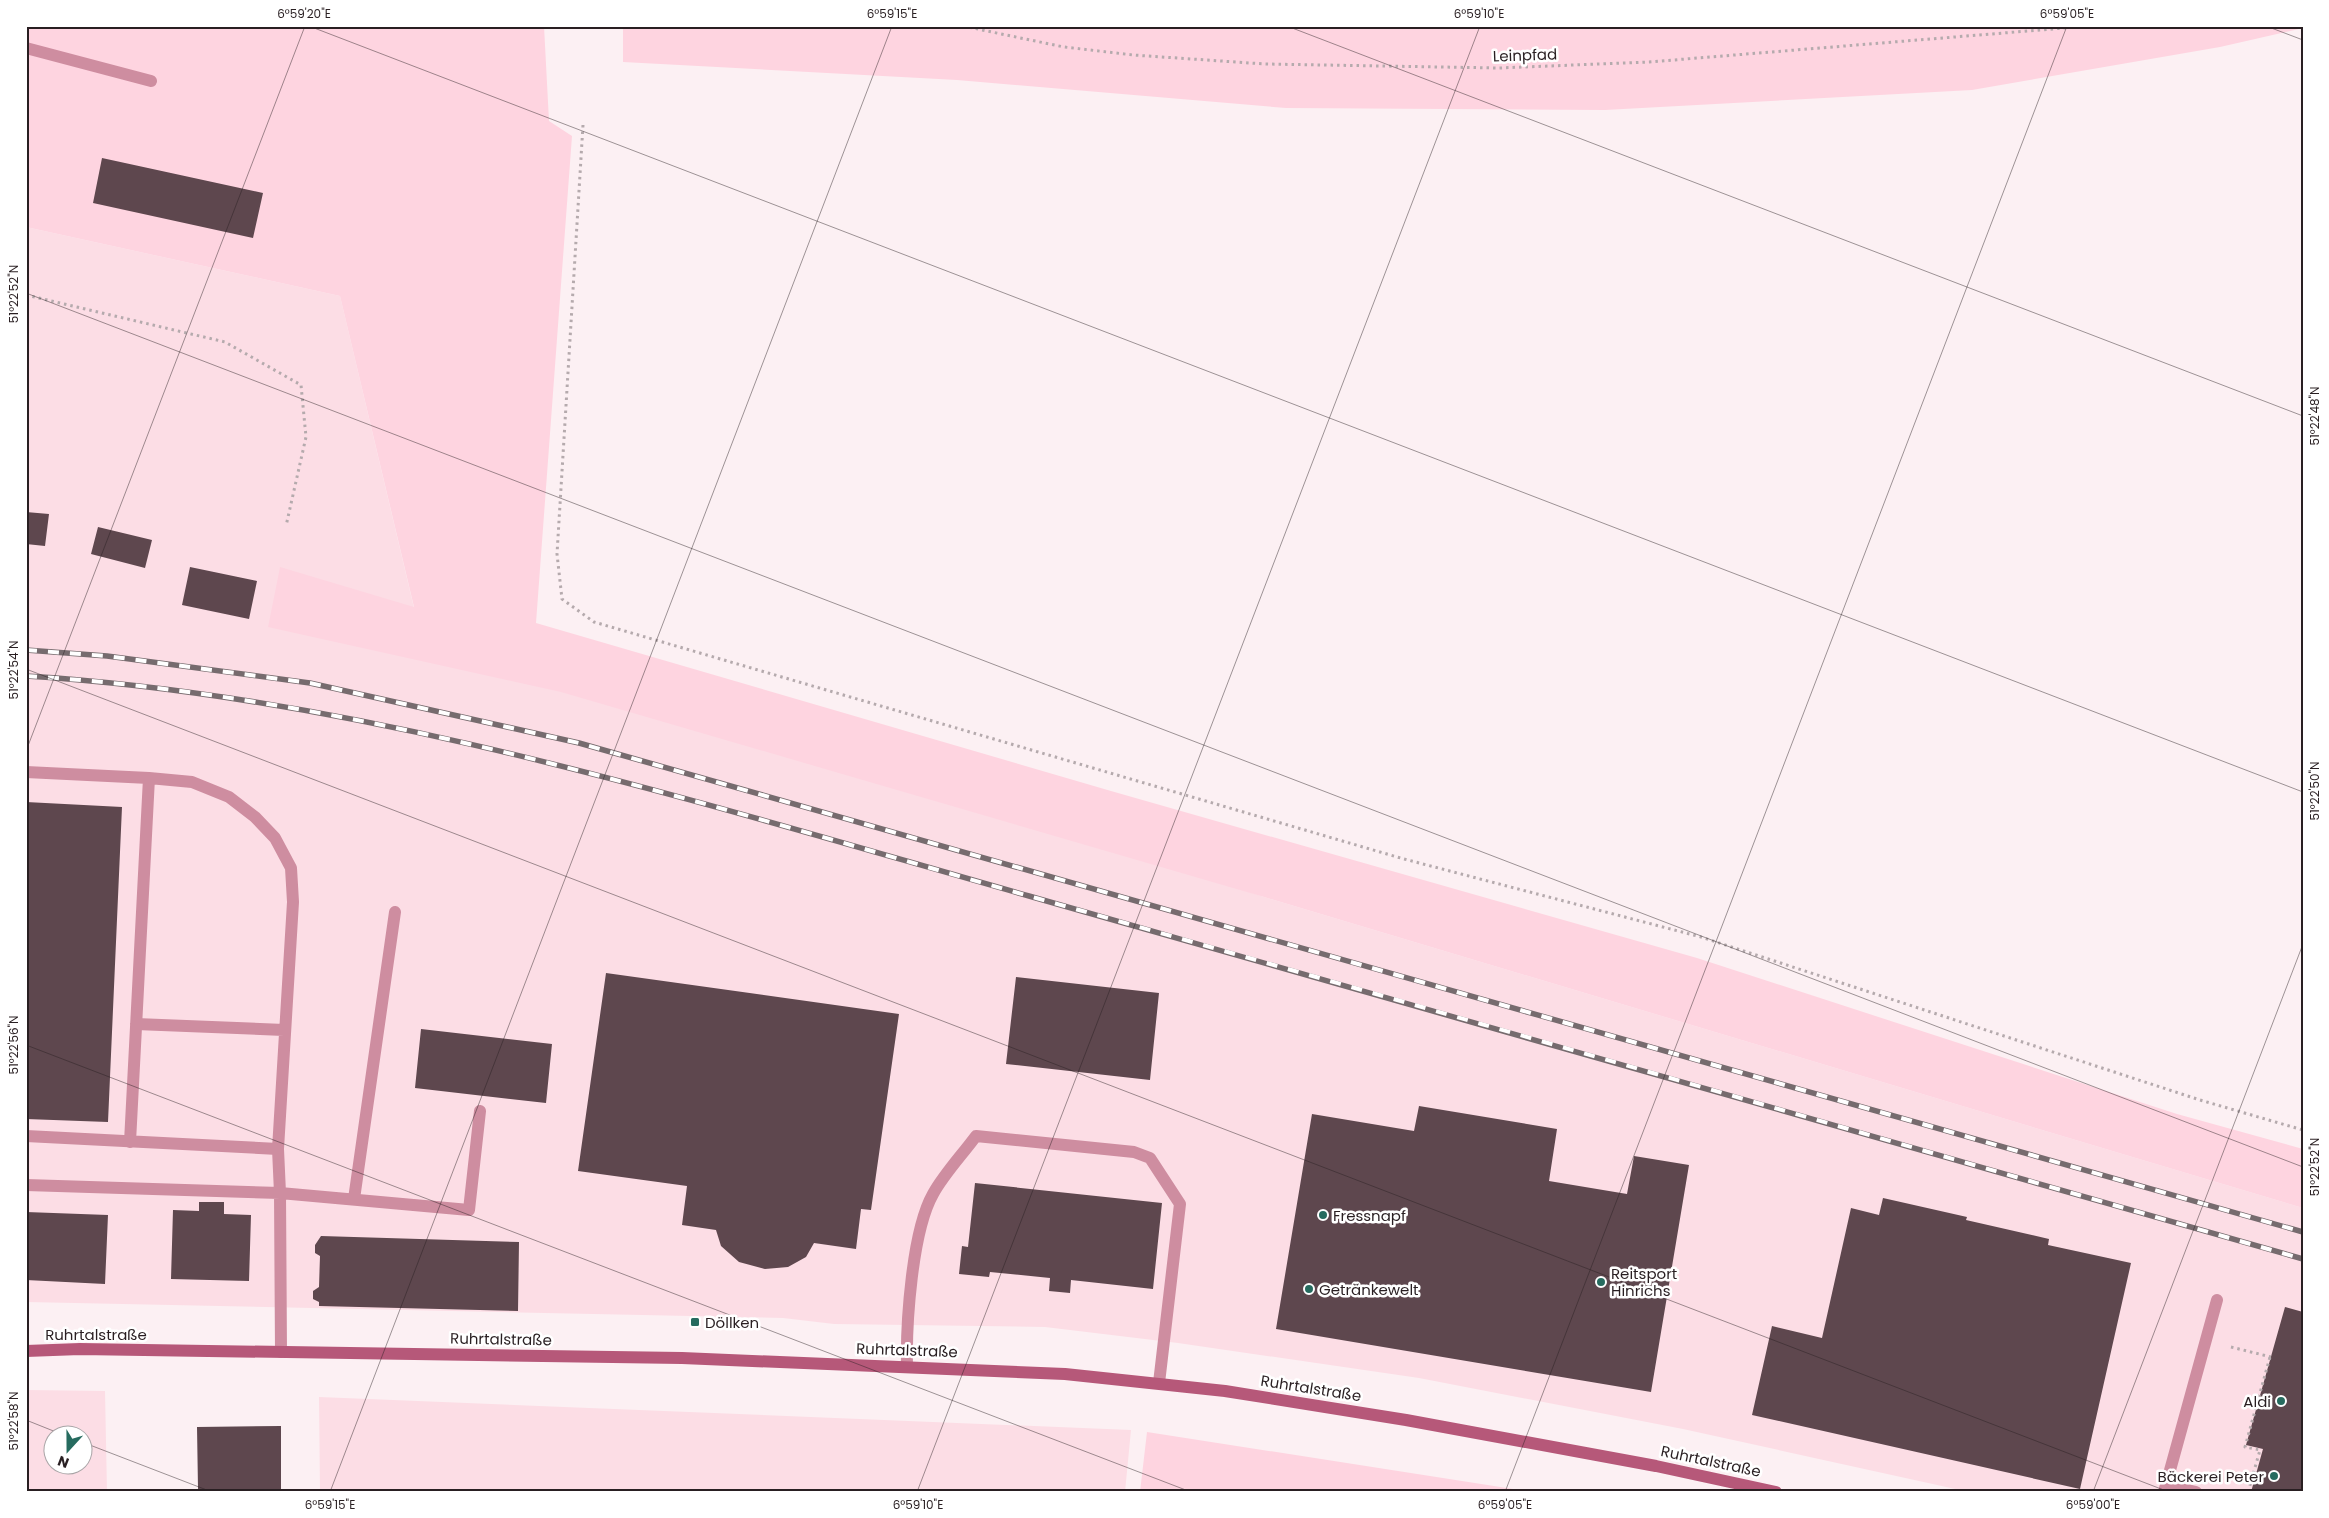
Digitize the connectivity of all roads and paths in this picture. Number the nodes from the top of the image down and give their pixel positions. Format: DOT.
graph roads {
  1 [pos="963,26"];
  2 [pos="2089,26"];
  3 [pos="26,48"];
  4 [pos="151,81"];
  5 [pos="583,125"];
  6 [pos="26,295"];
  7 [pos="286,526"];
  8 [pos="26,772"];
  9 [pos="149,778"];
  10 [pos="395,912"];
  11 [pos="136,1024"];
  12 [pos="284,1030"];
  13 [pos="480,1111"];
  14 [pos="2303,1130"];
  15 [pos="26,1136"];
  16 [pos="130,1142"];
  17 [pos="278,1149"];
  18 [pos="26,1185"];
  19 [pos="280,1193"];
  20 [pos="354,1199"];
  21 [pos="2217,1300"];
  22 [pos="2206,1341"];
  23 [pos="26,1350"];
  24 [pos="281,1352"];
  25 [pos="907,1366"];
  26 [pos="1159,1383"];
  27 [pos="2165,1488"];
  28 [pos="1776,1492"];
  29 [pos="2196,1492"];
  30 [pos="2248,1492"];
  1 -- 2 [label="path, Leinpfad"];
  3 -- 4 [label="lane"];
  5 -- 14 [label="path"];
  6 -- 7 [label="path"];
  8 -- 9 [label="lane"];
  9 -- 11 [label="lane"];
  9 -- 12 [label="lane"];
  10 -- 20 [label="lane"];
  11 -- 12 [label="lane"];
  11 -- 16 [label="lane"];
  12 -- 17 [label="lane"];
  13 -- 20 [label="lane"];
  15 -- 16 [label="lane"];
  16 -- 17 [label="lane"];
  17 -- 19 [label="lane"];
  18 -- 19 [label="lane"];
  19 -- 20 [label="lane"];
  19 -- 24 [label="lane"];
  21 -- 22 [label="lane"];
  22 -- 27 [label="lane"];
  22 -- 30 [label="path"];
  23 -- 24 [label="main road, Ruhrtalstraße"];
  24 -- 25 [label="main road, Ruhrtalstraße"];
  25 -- 26 [label="main road, Ruhrtalstraße"];
  25 -- 26 [label="lane"];
  26 -- 28 [label="main road, Ruhrtalstraße"];
  27 -- 29 [label="lane"];
}
